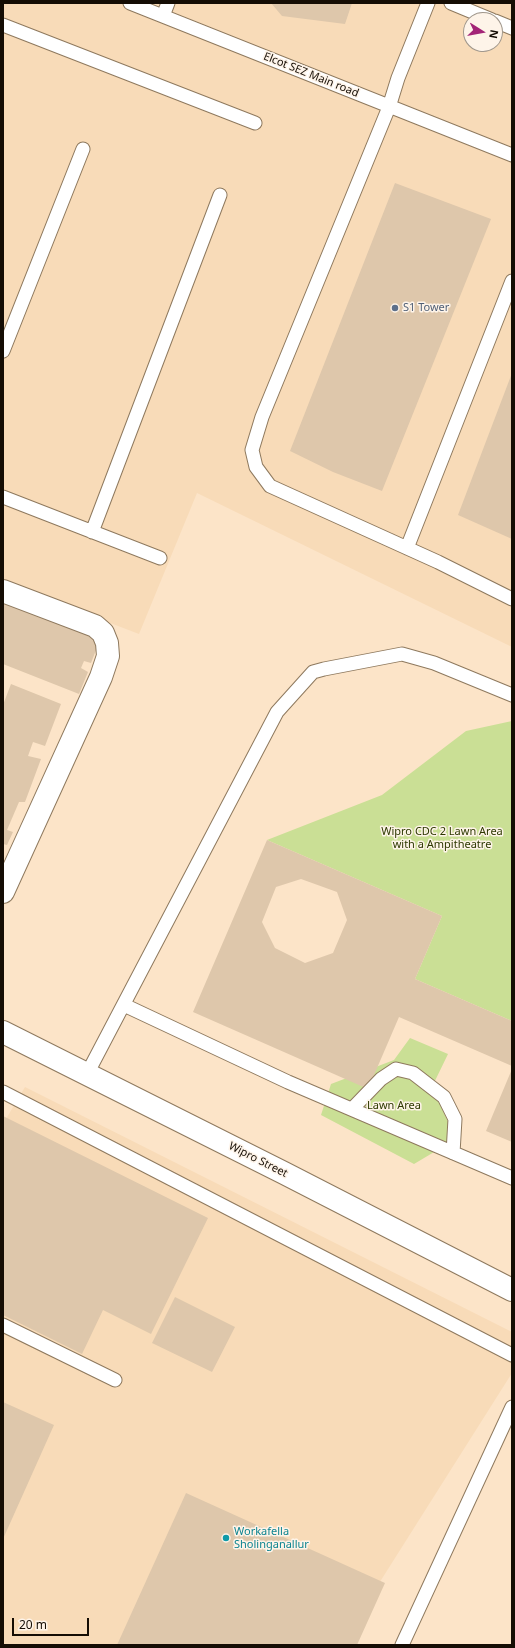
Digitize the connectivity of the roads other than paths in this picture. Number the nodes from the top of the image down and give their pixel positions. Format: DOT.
graph roads {
  1 [pos="130,3"];
  2 [pos="168,3"];
  3 [pos="428,3"];
  4 [pos="451,3"];
  5 [pos="474,12"];
  6 [pos="163,16"];
  7 [pos="3,26"];
  8 [pos="389,107"];
  9 [pos="254,123"];
  10 [pos="83,149"];
  11 [pos="512,154"];
  12 [pos="220,195"];
  13 [pos="512,281"];
  14 [pos="3,351"];
  15 [pos="3,497"];
  16 [pos="92,532"];
  17 [pos="407,548"];
  18 [pos="160,558"];
  19 [pos="3,591"];
  20 [pos="512,599"];
  21 [pos="512,695"];
  22 [pos="3,892"];
  23 [pos="124,1005"];
  24 [pos="3,1032"];
  25 [pos="87,1074"];
  26 [pos="3,1092"];
  27 [pos="352,1109"];
  28 [pos="454,1153"];
  29 [pos="512,1178"];
  30 [pos="512,1290"];
  31 [pos="3,1325"];
  32 [pos="512,1355"];
  33 [pos="115,1380"];
  34 [pos="512,1407"];
  35 [pos="402,1645"];
  1 -- 6 [label="lane, Elcot SEZ Main road"];
  2 -- 6 [label="lane"];
  3 -- 8 [label="lane"];
  4 -- 5 [label="lane"];
  6 -- 8 [label="lane, Elcot SEZ Main road"];
  7 -- 9 [label="lane"];
  8 -- 11 [label="lane, Elcot SEZ Main road"];
  8 -- 17 [label="lane"];
  10 -- 14 [label="lane"];
  12 -- 16 [label="lane"];
  13 -- 17 [label="lane"];
  15 -- 16 [label="lane"];
  16 -- 18 [label="lane"];
  17 -- 20 [label="lane"];
  19 -- 22 [label="street"];
  21 -- 23 [label="lane"];
  23 -- 25 [label="lane"];
  23 -- 27 [label="lane"];
  24 -- 25 [label="street, Wipro Street"];
  25 -- 30 [label="street, Wipro Street"];
  26 -- 32 [label="lane"];
  27 -- 28 [label="lane"];
  27 -- 28 [label="lane"];
  28 -- 29 [label="lane"];
  31 -- 33 [label="lane"];
  34 -- 35 [label="lane"];
}
